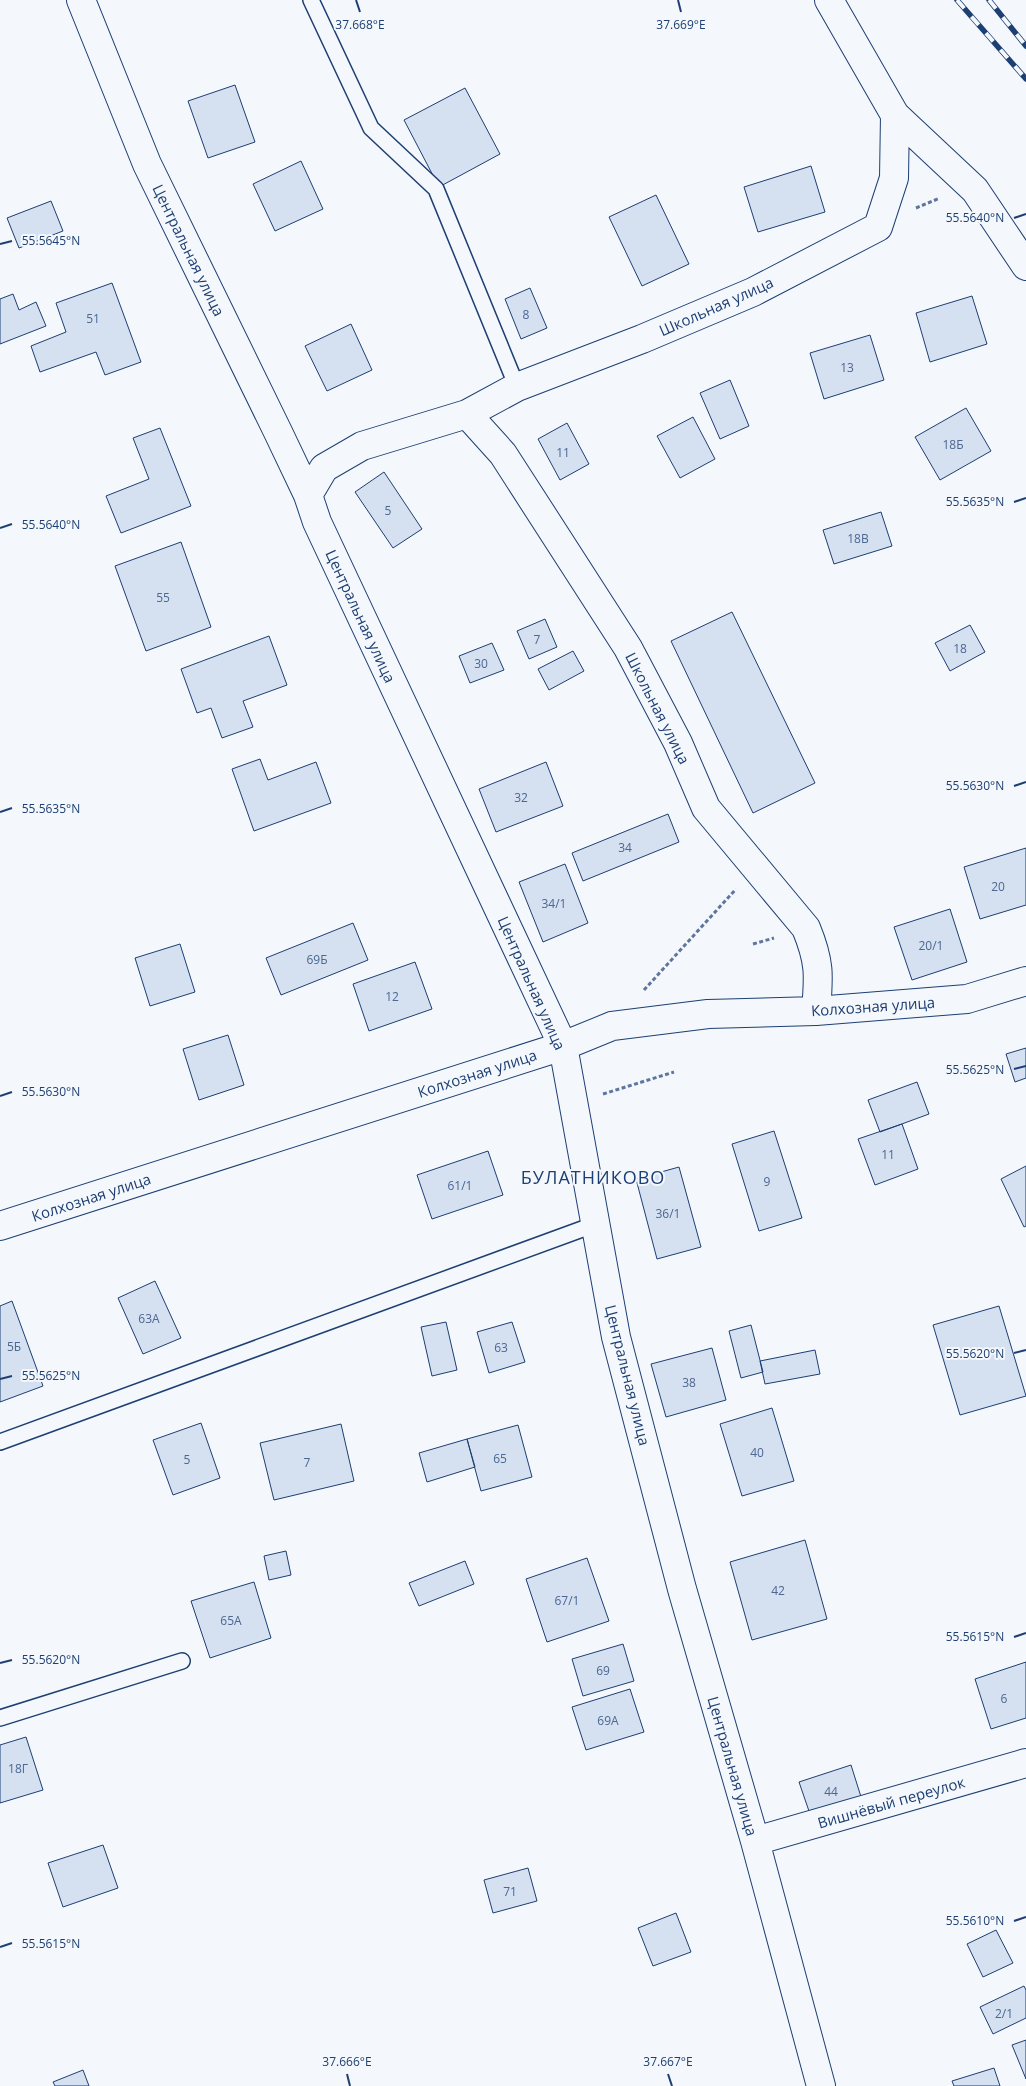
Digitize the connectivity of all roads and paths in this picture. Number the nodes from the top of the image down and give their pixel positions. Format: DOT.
graph roads {
  1 [pos="81,0"];
  2 [pos="311,0"];
  3 [pos="829,0"];
  4 [pos="895,115"];
  5 [pos="975,190"];
  6 [pos="878,227"];
  7 [pos="1026,266"];
  8 [pos="516,387"];
  9 [pos="467,414"];
  10 [pos="308,495"];
  11 [pos="756,868"];
  12 [pos="1026,981"];
  13 [pos="643,992"];
  14 [pos="816,1011"];
  15 [pos="563,1046"];
  16 [pos="674,1072"];
  17 [pos="574,1103"];
  18 [pos="596,1224"];
  19 [pos="0,1226"];
  20 [pos="0,1442"];
  21 [pos="182,1662"];
  22 [pos="0,1718"];
  23 [pos="1026,1763"];
  24 [pos="755,1840"];
  25 [pos="821,2086"];
  1 -- 10 [label="street, Центральная улица"];
  2 -- 8 [label="lane"];
  3 -- 4 [label="street"];
  4 -- 5 [label="street"];
  4 -- 6 [label="street"];
  5 -- 6 [label="path"];
  5 -- 7 [label="street"];
  6 -- 8 [label="street, Школьная улица"];
  8 -- 9 [label="street, Школьная улица"];
  9 -- 10 [label="street, Школьная улица"];
  9 -- 11 [label="street, Школьная улица"];
  10 -- 15 [label="street, Центральная улица"];
  11 -- 13 [label="path"];
  11 -- 14 [label="street, Школьная улица"];
  12 -- 14 [label="street, Колхозная улица"];
  14 -- 15 [label="street, Колхозная улица"];
  15 -- 17 [label="street, Центральная улица"];
  15 -- 19 [label="street, Колхозная улица"];
  16 -- 17 [label="path"];
  17 -- 18 [label="street, Центральная улица"];
  18 -- 20 [label="lane"];
  18 -- 24 [label="street, Центральная улица"];
  21 -- 22 [label="lane"];
  23 -- 24 [label="street, Вишнёвый переулок"];
  24 -- 25 [label="street, Центральная улица"];
}
